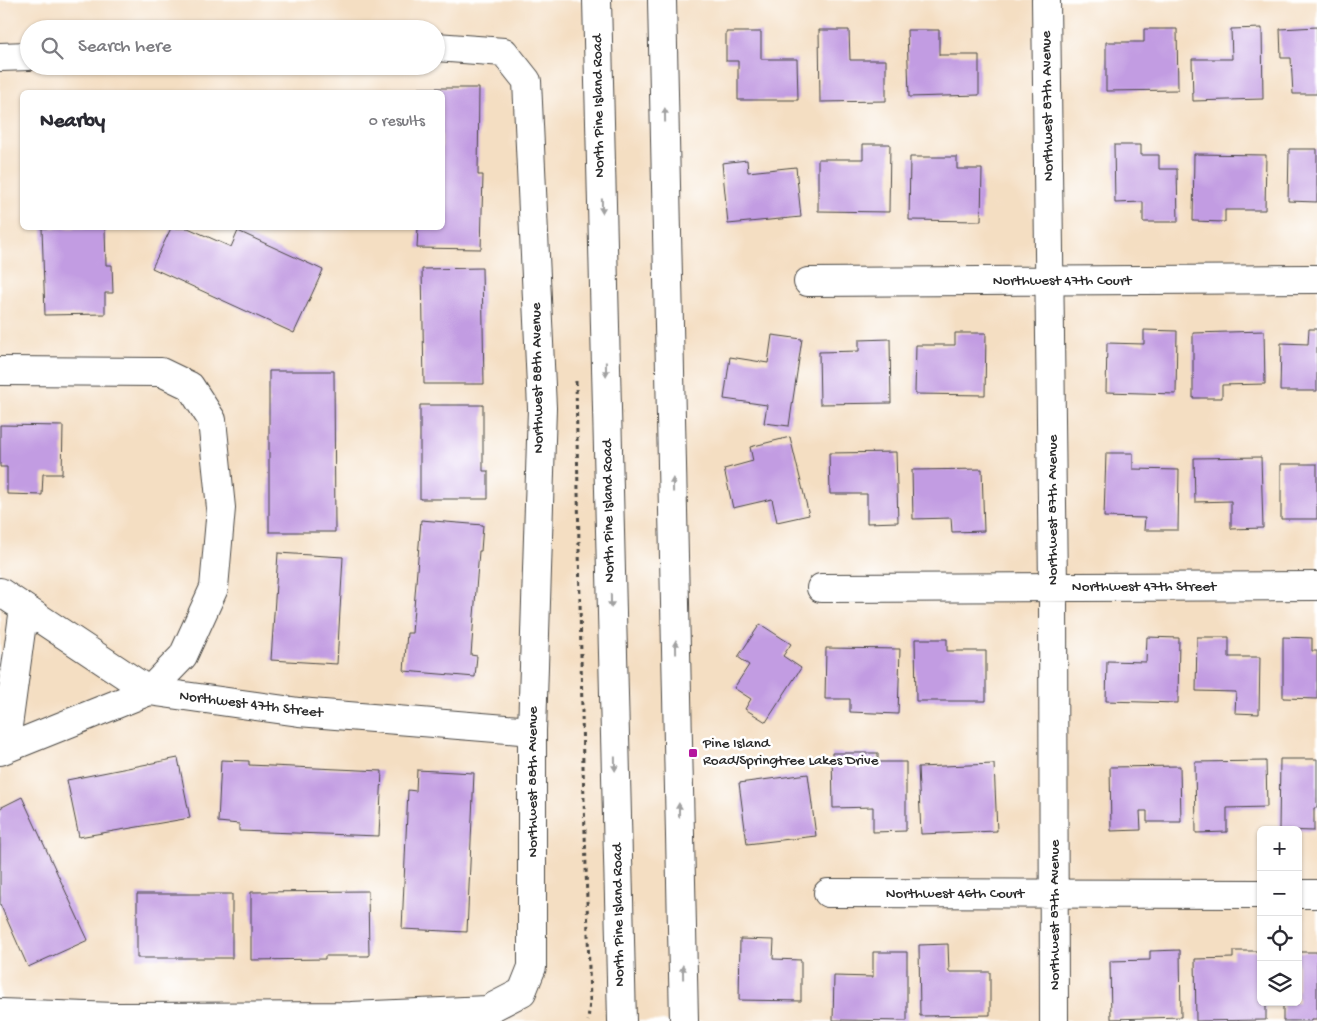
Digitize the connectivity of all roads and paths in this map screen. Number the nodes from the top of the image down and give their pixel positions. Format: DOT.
graph roads {
  1 [pos="597,0"];
  2 [pos="662,0"];
  3 [pos="1046,0"];
  4 [pos="445,48"];
  5 [pos="0,56"];
  6 [pos="20,56"];
  7 [pos="1317,279"];
  8 [pos="1051,281"];
  9 [pos="808,282"];
  10 [pos="0,371"];
  11 [pos="576,378"];
  12 [pos="1317,586"];
  13 [pos="1053,587"];
  14 [pos="821,588"];
  15 [pos="0,592"];
  16 [pos="24,608"];
  17 [pos="149,691"];
  18 [pos="532,731"];
  19 [pos="2,750"];
  20 [pos="828,893"];
  21 [pos="1055,894"];
  22 [pos="1257,894"];
  23 [pos="1302,894"];
  24 [pos="1317,894"];
  25 [pos="0,1013"];
  26 [pos="588,1021"];
  27 [pos="622,1021"];
  28 [pos="684,1021"];
  29 [pos="1054,1021"];
  1 -- 27 [label="street, North Pine Island Road, one-way"];
  28 -- 2 [label="street, one-way"];
  3 -- 8 [label="street, Northwest 87th Avenue"];
  4 -- 18 [label="street, Northwest 88th Avenue"];
  5 -- 6 [label="street"];
  7 -- 8 [label="street, Northwest 47th Court"];
  8 -- 9 [label="street, Northwest 47th Court"];
  8 -- 13 [label="street, Northwest 87th Avenue"];
  10 -- 17 [label="street"];
  11 -- 26 [label="path"];
  12 -- 13 [label="street, Northwest 47th Street"];
  13 -- 14 [label="street, Northwest 47th Street"];
  13 -- 21 [label="street, Northwest 87th Avenue"];
  15 -- 16 [label="street, Northwest 47th Street"];
  16 -- 17 [label="street, Northwest 47th Street"];
  16 -- 19 [label="street"];
  17 -- 18 [label="street, Northwest 47th Street"];
  17 -- 19 [label="street"];
  18 -- 25 [label="street, Northwest 88th Avenue"];
  20 -- 21 [label="street, Northwest 46th Court"];
  21 -- 22 [label="street, Northwest 46th Court"];
  21 -- 29 [label="street, Northwest 87th Avenue"];
  23 -- 24 [label="street"];
}
